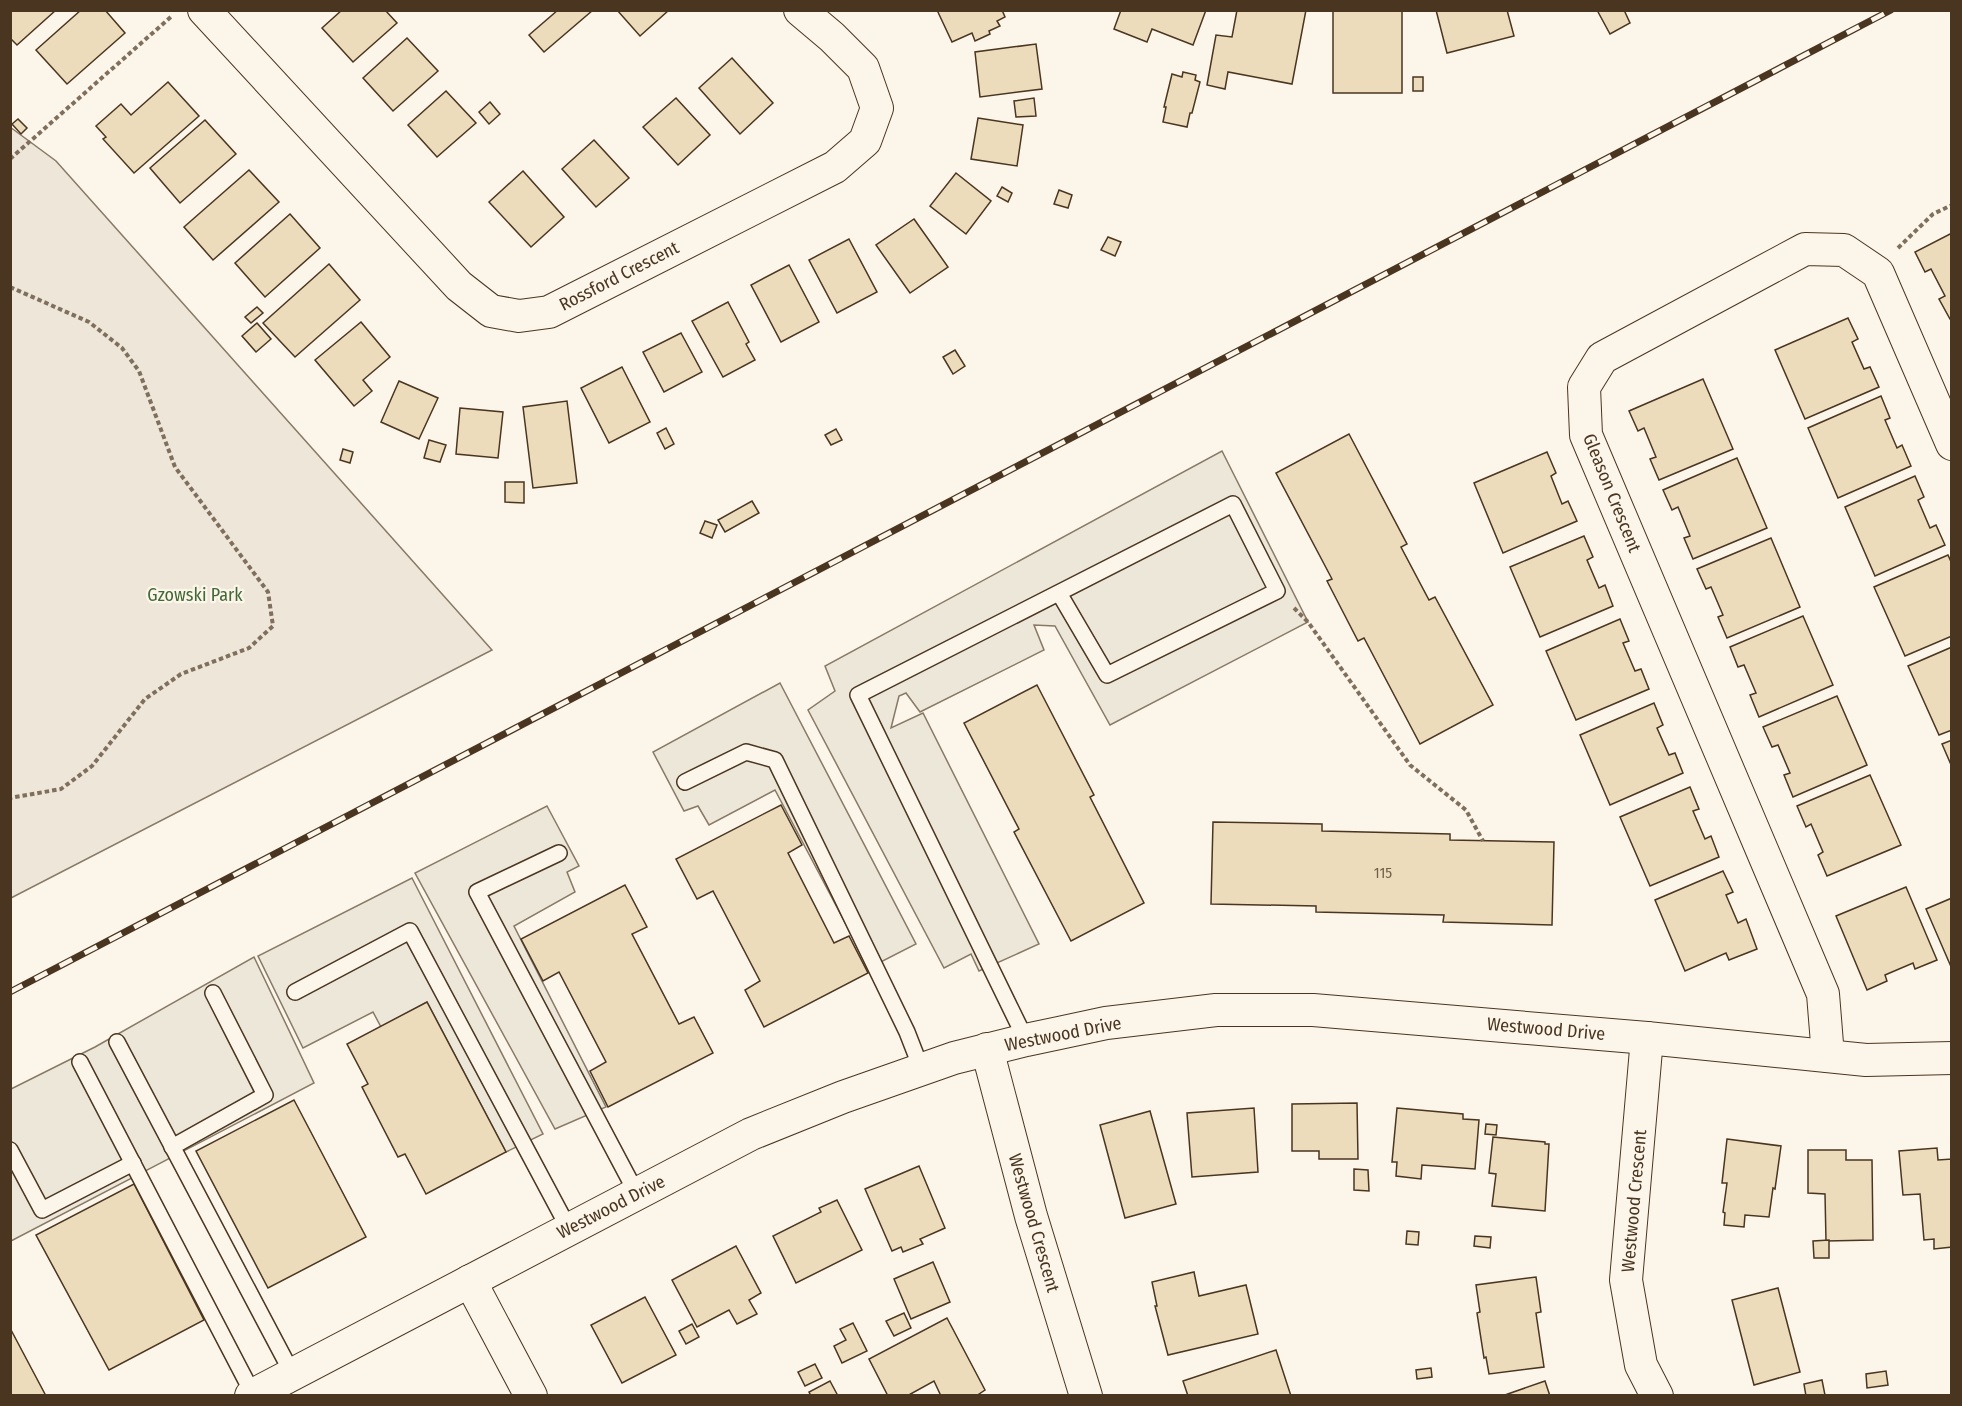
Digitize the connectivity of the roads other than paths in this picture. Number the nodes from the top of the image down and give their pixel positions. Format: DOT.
graph roads {
  1 [pos="204,10"];
  2 [pos="800,10"];
  3 [pos="1952,444"];
  4 [pos="1059,593"];
  5 [pos="685,783"];
  6 [pos="559,853"];
  7 [pos="213,993"];
  8 [pos="295,993"];
  9 [pos="1647,1038"];
  10 [pos="1026,1040"];
  11 [pos="117,1042"];
  12 [pos="987,1049"];
  13 [pos="1828,1056"];
  14 [pos="1952,1058"];
  15 [pos="80,1062"];
  16 [pos="921,1068"];
  17 [pos="172,1148"];
  18 [pos="10,1150"];
  19 [pos="133,1163"];
  20 [pos="637,1194"];
  21 [pos="568,1229"];
  22 [pos="470,1281"];
  23 [pos="292,1374"];
  24 [pos="252,1395"];
  25 [pos="531,1395"];
  26 [pos="1086,1395"];
  27 [pos="1657,1395"];
  1 -- 2 [label="street, Rossford Crescent"];
  3 -- 13 [label="street, Gleason Crescent"];
  4 -- 4 [label="lane"];
  4 -- 10 [label="lane"];
  5 -- 16 [label="lane"];
  6 -- 20 [label="lane"];
  7 -- 17 [label="lane"];
  8 -- 21 [label="lane"];
  9 -- 10 [label="street, Westwood Drive"];
  9 -- 13 [label="street, Westwood Drive"];
  9 -- 27 [label="street, Westwood Crescent"];
  10 -- 12 [label="street, Westwood Drive"];
  11 -- 17 [label="lane"];
  12 -- 16 [label="street, Westwood Drive"];
  12 -- 26 [label="street, Westwood Crescent"];
  13 -- 14 [label="street, Westwood Drive"];
  15 -- 19 [label="lane"];
  16 -- 20 [label="street, Westwood Drive"];
  17 -- 23 [label="lane"];
  18 -- 19 [label="lane"];
  19 -- 24 [label="lane"];
  20 -- 21 [label="street, Westwood Drive"];
  21 -- 22 [label="street, Westwood Drive"];
  22 -- 23 [label="street, Westwood Drive"];
  22 -- 25 [label="street"];
  23 -- 24 [label="street, Westwood Drive"];
}
